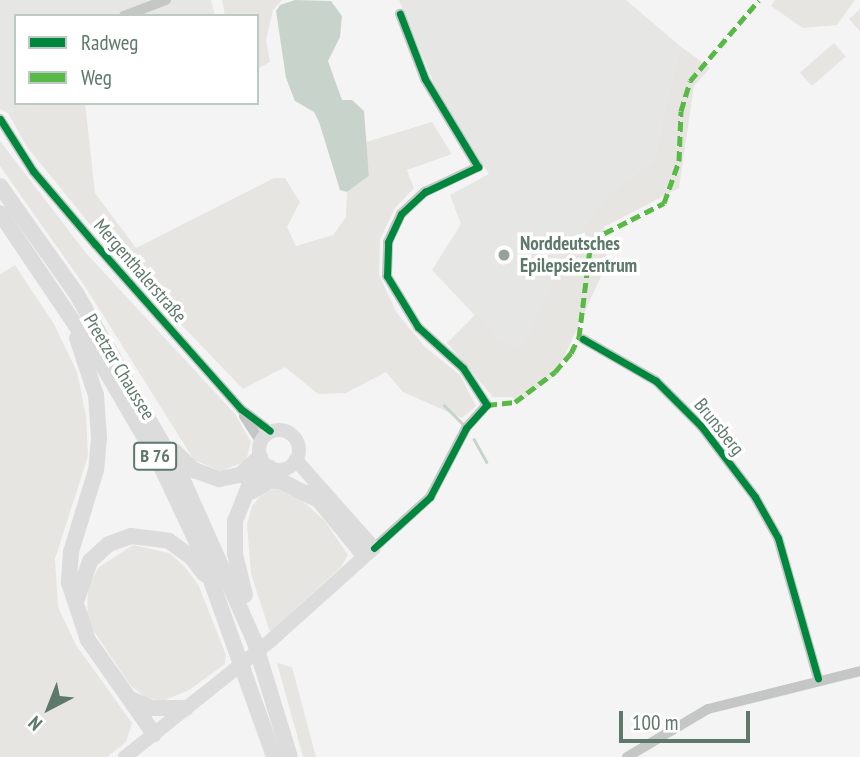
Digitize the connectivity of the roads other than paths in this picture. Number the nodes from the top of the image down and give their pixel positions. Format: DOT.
graph roads {
  1 [pos="166,0"];
  2 [pos="146,11"];
  3 [pos="400,14"];
  4 [pos="0,119"];
  5 [pos="0,186"];
  6 [pos="0,213"];
  7 [pos="65,307"];
  8 [pos="583,339"];
  9 [pos="162,439"];
  10 [pos="274,455"];
  11 [pos="244,496"];
  12 [pos="314,498"];
  13 [pos="369,553"];
  14 [pos="75,604"];
  15 [pos="225,616"];
  16 [pos="254,640"];
  17 [pos="860,671"];
  18 [pos="818,678"];
  19 [pos="130,699"];
  20 [pos="186,708"];
  21 [pos="154,734"];
  22 [pos="125,757"];
  23 [pos="274,757"];
  24 [pos="290,757"];
  25 [pos="626,757"];
  1 -- 2 [label="street"];
  3 -- 13 [label="street"];
  4 -- 10 [label="street, Mergenthalerstraße"];
  5 -- 9 [label="highway, Preetzer Chaussee / B 76"];
  6 -- 7 [label="highway, Preetzer Chaussee / B 76"];
  7 -- 14 [label="highway, B 76"];
  7 -- 15 [label="highway, Preetzer Chaussee / B 76"];
  8 -- 18 [label="street, Brunsberg"];
  9 -- 10 [label="highway, B 76"];
  9 -- 16 [label="highway, Preetzer Chaussee / B 76"];
  10 -- 11 [label="highway, B 76"];
  10 -- 12 [label="main road"];
  10 -- 13 [label="main road"];
  11 -- 12 [label="highway"];
  11 -- 16 [label="highway, B 76"];
  12 -- 13 [label="main road"];
  13 -- 20 [label="main road"];
  14 -- 15 [label="highway, B 76"];
  14 -- 19 [label="highway, B 76"];
  15 -- 23 [label="highway, Preetzer Chaussee / B 76"];
  16 -- 24 [label="highway, Preetzer Chaussee / B 76"];
  17 -- 18 [label="street"];
  18 -- 25 [label="street"];
  19 -- 20 [label="highway"];
  19 -- 21 [label="highway, B 76"];
  20 -- 21 [label="main road"];
  21 -- 22 [label="main road"];
}
